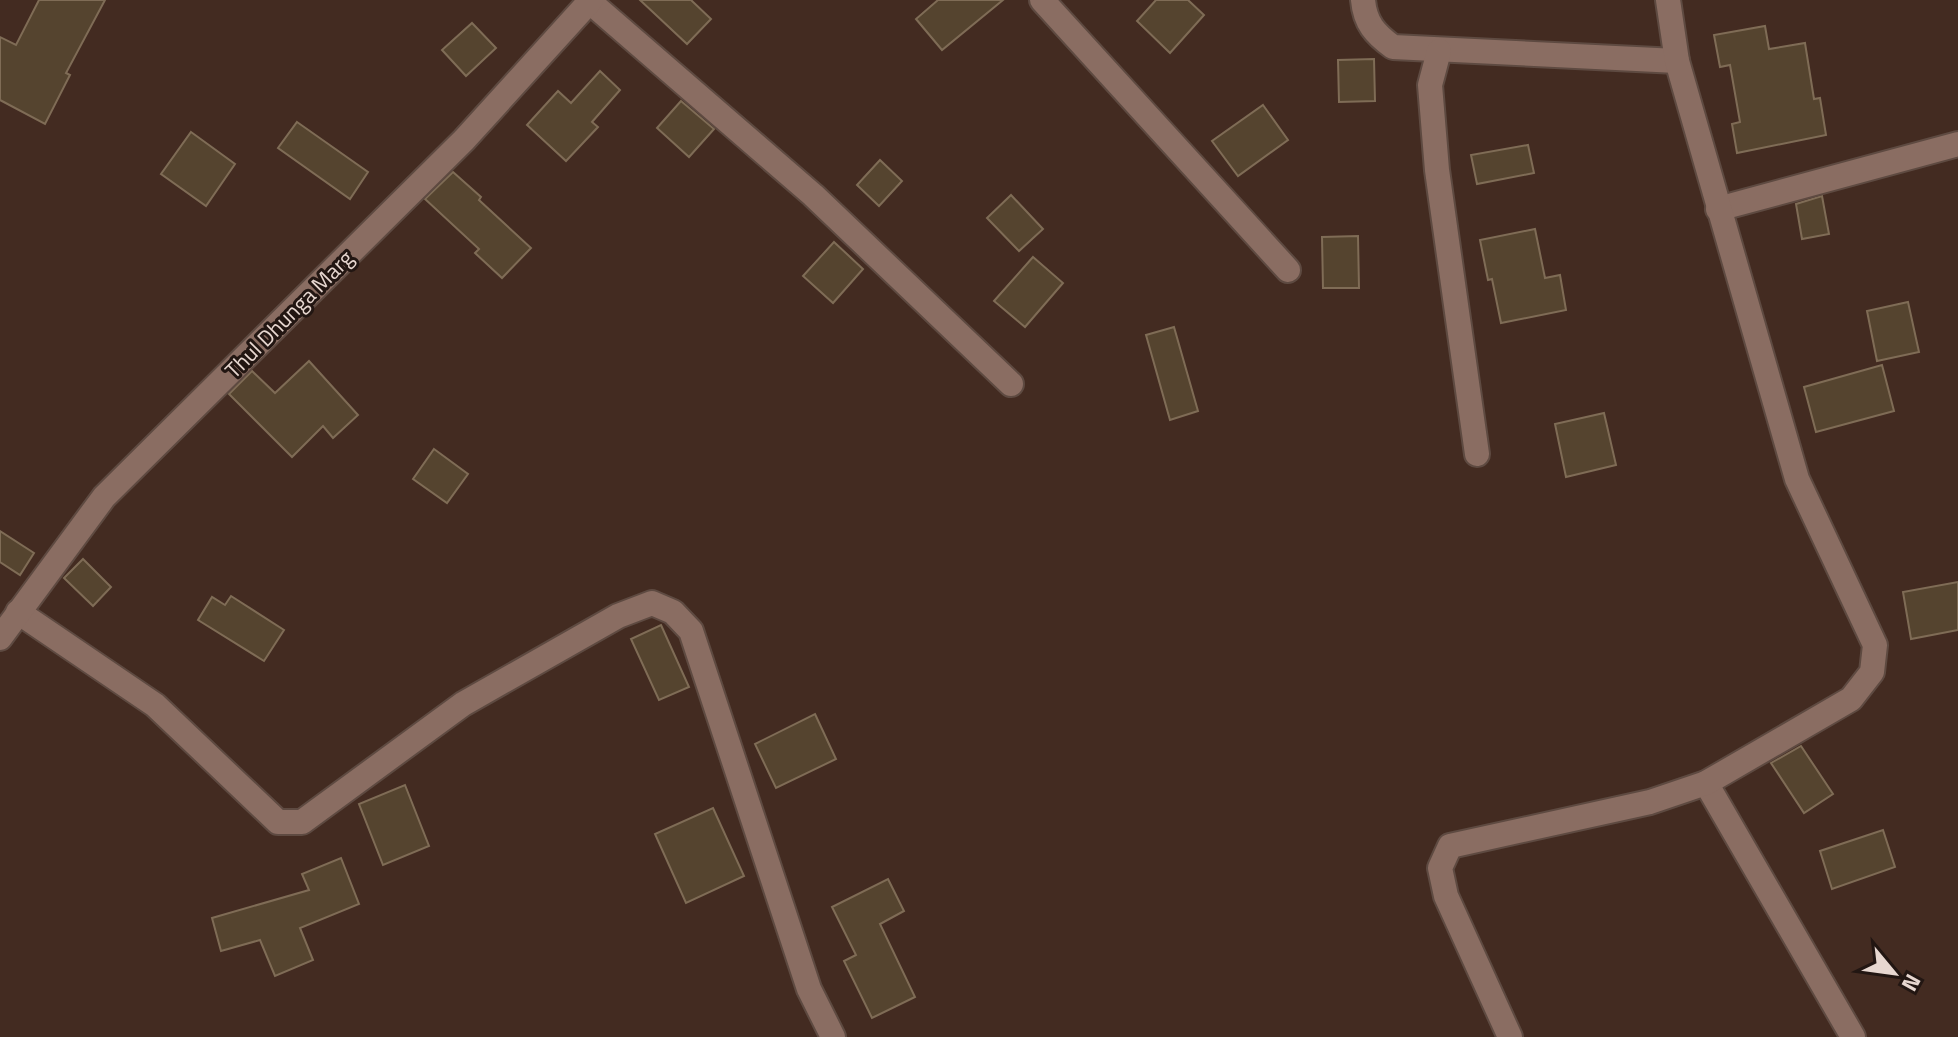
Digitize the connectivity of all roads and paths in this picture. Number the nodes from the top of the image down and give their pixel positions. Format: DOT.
graph roads {
  1 [pos="1042,0"];
  2 [pos="1363,0"];
  3 [pos="1668,0"];
  4 [pos="590,1"];
  5 [pos="1439,51"];
  6 [pos="1677,61"];
  7 [pos="1958,144"];
  8 [pos="1718,209"];
  9 [pos="1288,270"];
  10 [pos="1011,384"];
  11 [pos="1477,454"];
  12 [pos="18,612"];
  13 [pos="0,638"];
  14 [pos="1706,783"];
  15 [pos="833,1037"];
  16 [pos="1510,1037"];
  17 [pos="1853,1037"];
  1 -- 9 [label="street"];
  2 -- 5 [label="street"];
  3 -- 6 [label="street"];
  4 -- 10 [label="street"];
  4 -- 12 [label="street, Thul Dhunga Marg"];
  5 -- 6 [label="street"];
  5 -- 11 [label="street"];
  6 -- 8 [label="street"];
  7 -- 8 [label="street"];
  8 -- 14 [label="street"];
  12 -- 13 [label="street, Thul Dhunga Marg"];
  12 -- 15 [label="street"];
  14 -- 16 [label="street"];
  14 -- 17 [label="street"];
}
